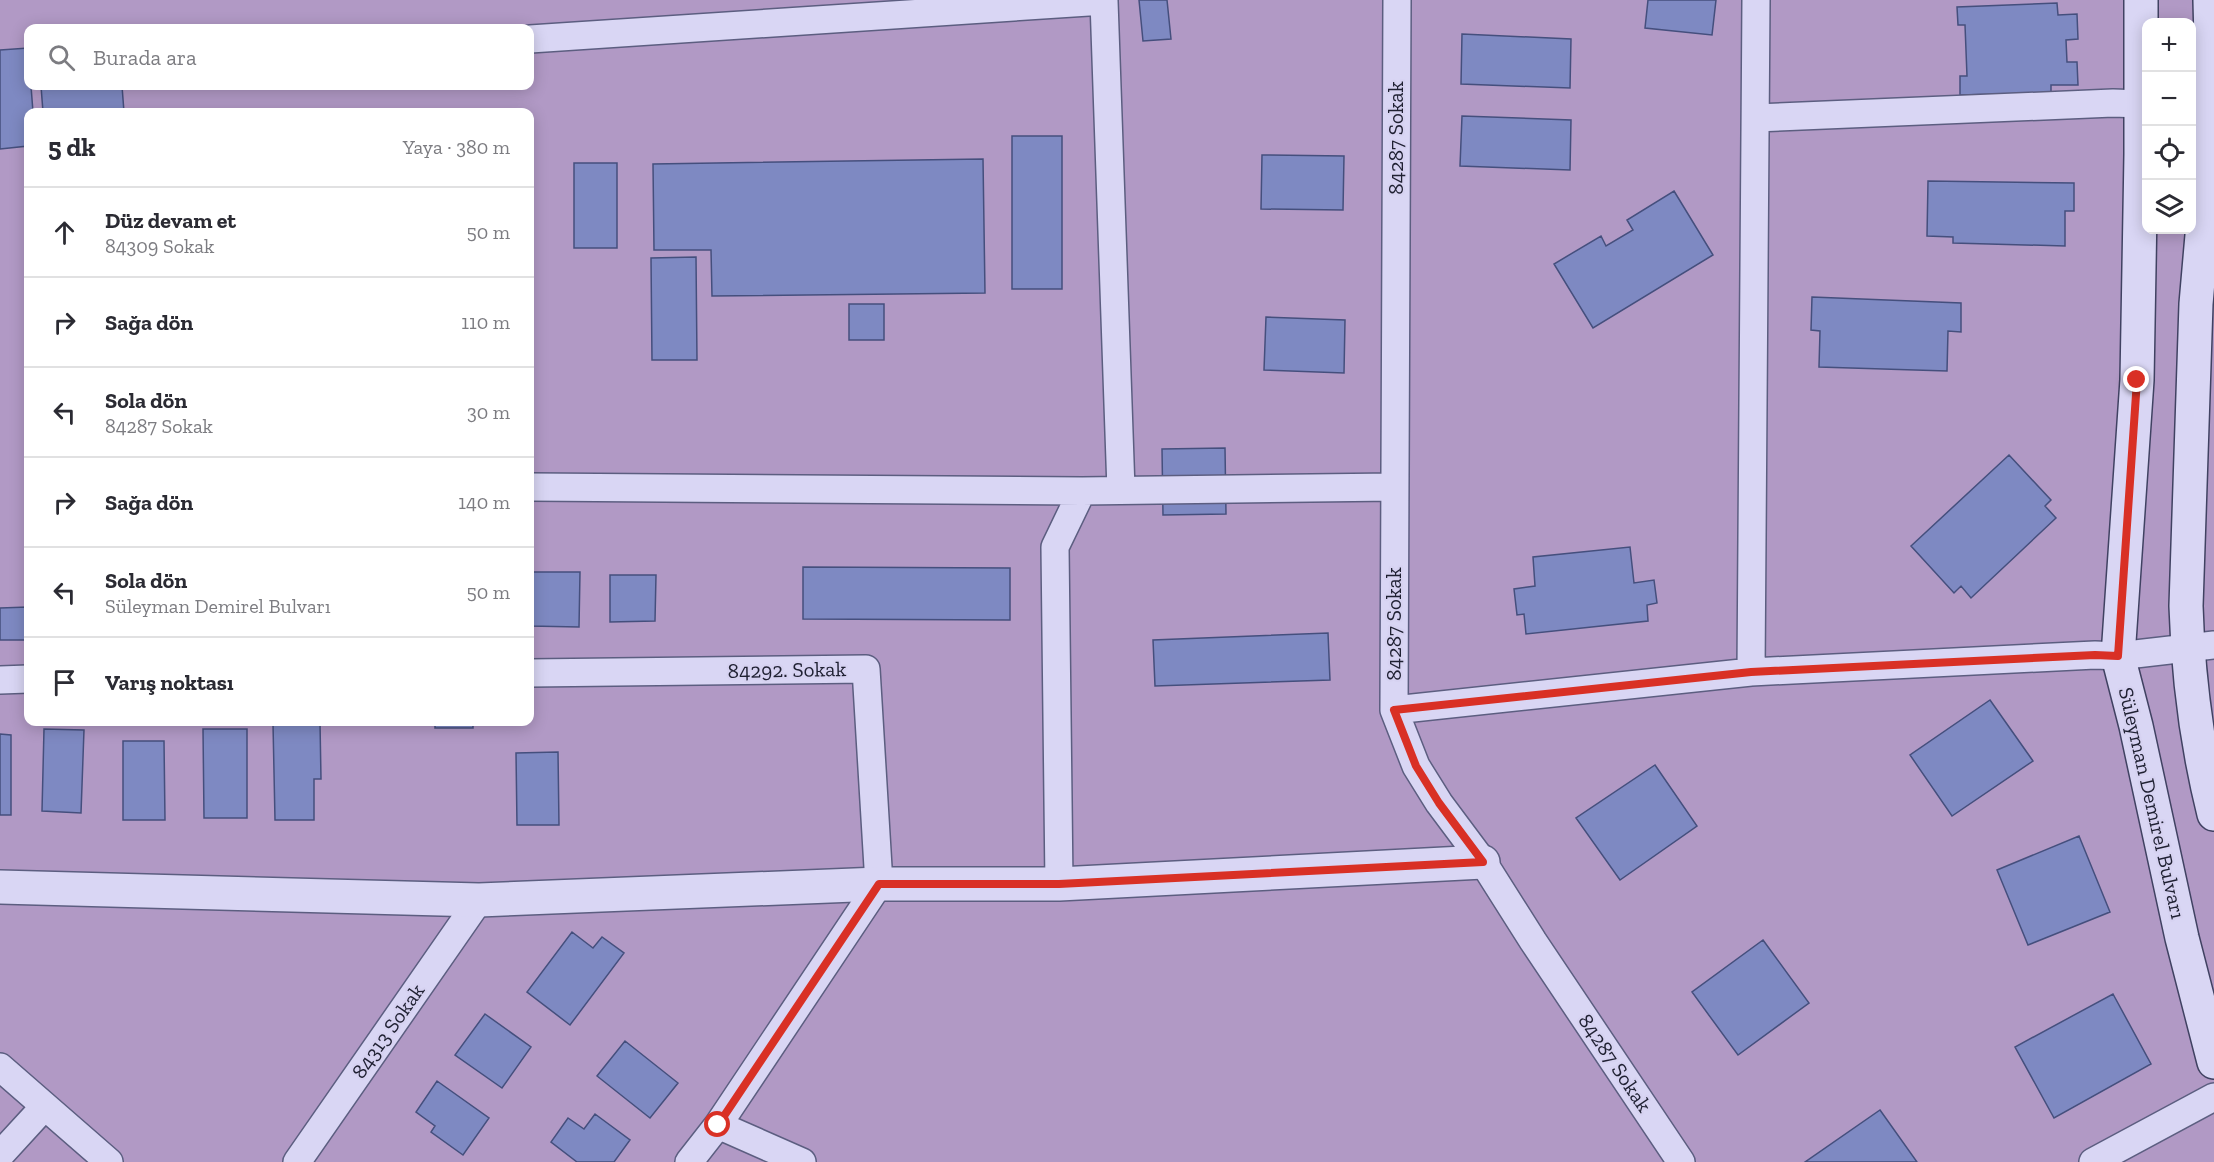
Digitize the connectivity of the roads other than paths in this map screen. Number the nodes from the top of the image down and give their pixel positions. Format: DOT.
graph roads {
  1 [pos="1397,0"];
  2 [pos="1756,0"];
  3 [pos="2141,0"];
  4 [pos="2210,0"];
  5 [pos="534,39"];
  6 [pos="2141,104"];
  7 [pos="1756,118"];
  8 [pos="2205,304"];
  9 [pos="534,487"];
  10 [pos="1394,487"];
  11 [pos="1121,490"];
  12 [pos="1082,491"];
  13 [pos="2201,647"];
  14 [pos="2118,656"];
  15 [pos="1751,672"];
  16 [pos="534,673"];
  17 [pos="0,680"];
  18 [pos="24,680"];
  19 [pos="1394,710"];
  20 [pos="2214,814"];
  21 [pos="1483,862"];
  22 [pos="879,884"];
  23 [pos="1059,884"];
  24 [pos="0,887"];
  25 [pos="479,900"];
  26 [pos="2214,1062"];
  27 [pos="0,1067"];
  28 [pos="2214,1097"];
  29 [pos="44,1107"];
  30 [pos="718,1125"];
  31 [pos="0,1155"];
  32 [pos="109,1162"];
  33 [pos="297,1162"];
  34 [pos="689,1162"];
  35 [pos="802,1162"];
  36 [pos="1681,1162"];
  37 [pos="2093,1162"];
  1 -- 10 [label="street, 84287 Sokak"];
  2 -- 7 [label="street"];
  3 -- 6 [label="main road, Süleyman Demirel Bulvarı"];
  4 -- 8 [label="main road"];
  5 -- 11 [label="street"];
  6 -- 7 [label="street"];
  6 -- 14 [label="main road, Süleyman Demirel Bulvarı"];
  7 -- 15 [label="street"];
  8 -- 13 [label="main road"];
  9 -- 12 [label="street"];
  10 -- 11 [label="street"];
  10 -- 19 [label="street, 84287 Sokak"];
  11 -- 12 [label="street"];
  12 -- 23 [label="street"];
  13 -- 14 [label="street"];
  13 -- 20 [label="main road"];
  14 -- 15 [label="street"];
  14 -- 26 [label="main road, Süleyman Demirel Bulvarı"];
  15 -- 19 [label="street"];
  16 -- 22 [label="street, 84292. Sokak"];
  17 -- 18 [label="street"];
  19 -- 21 [label="street, 84287 Sokak"];
  21 -- 23 [label="main road"];
  21 -- 36 [label="street, 84287 Sokak"];
  22 -- 23 [label="main road"];
  22 -- 25 [label="main road"];
  22 -- 30 [label="street"];
  24 -- 25 [label="main road"];
  25 -- 33 [label="street, 84313 Sokak"];
  27 -- 29 [label="street"];
  28 -- 37 [label="street"];
  29 -- 31 [label="street"];
  29 -- 32 [label="street"];
  30 -- 34 [label="street"];
  30 -- 35 [label="street"];
}
